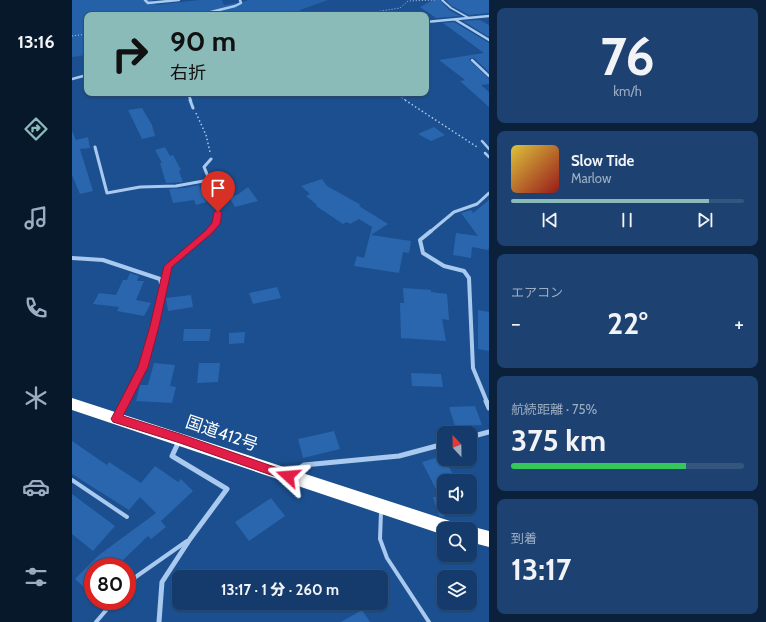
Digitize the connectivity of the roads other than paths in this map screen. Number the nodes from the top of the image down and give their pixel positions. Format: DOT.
graph roads {
  1 [pos="145,0"];
  2 [pos="179,0"];
  3 [pos="240,0"];
  4 [pos="442,0"];
  5 [pos="211,12"];
  6 [pos="489,16"];
  7 [pos="470,19"];
  8 [pos="455,20"];
  9 [pos="429,22"];
  10 [pos="489,40"];
  11 [pos="472,60"];
  12 [pos="84,75"];
  13 [pos="489,76"];
  14 [pos="72,79"];
  15 [pos="190,96"];
  16 [pos="193,108"];
  17 [pos="482,141"];
  18 [pos="95,147"];
  19 [pos="489,149"];
  20 [pos="485,153"];
  21 [pos="489,157"];
  22 [pos="211,159"];
  23 [pos="209,180"];
  24 [pos="489,193"];
  25 [pos="72,258"];
  26 [pos="162,290"];
  27 [pos="72,404"];
  28 [pos="489,408"];
  29 [pos="117,419"];
  30 [pos="489,432"];
  31 [pos="477,435"];
  32 [pos="180,439"];
  33 [pos="437,446"];
  34 [pos="288,476"];
  35 [pos="72,480"];
  36 [pos="381,507"];
  37 [pos="127,517"];
  38 [pos="437,525"];
  39 [pos="477,536"];
  40 [pos="190,539"];
  41 [pos="489,539"];
  42 [pos="136,577"];
  43 [pos="106,610"];
  44 [pos="96,622"];
  45 [pos="159,622"];
  46 [pos="429,622"];
  1 -- 2 [label="street"];
  3 -- 5 [label="street"];
  4 -- 7 [label="lane"];
  6 -- 7 [label="street"];
  7 -- 8 [label="street"];
  8 -- 9 [label="street"];
  8 -- 10 [label="street"];
  11 -- 13 [label="street"];
  12 -- 14 [label="street"];
  15 -- 16 [label="street"];
  17 -- 19 [label="lane"];
  18 -- 23 [label="street"];
  20 -- 21 [label="lane"];
  22 -- 23 [label="street"];
  23 -- 26 [label="street"];
  24 -- 28 [label="street"];
  25 -- 26 [label="street"];
  26 -- 29 [label="street"];
  27 -- 29 [label="highway, 国道412号"];
  29 -- 32 [label="highway, 国道412号"];
  30 -- 31 [label="street"];
  32 -- 34 [label="highway, 国道412号"];
  32 -- 40 [label="street"];
  33 -- 34 [label="street"];
  34 -- 36 [label="highway, 国道412号"];
  35 -- 37 [label="lane"];
  36 -- 38 [label="highway, 国道412号"];
  36 -- 46 [label="lane"];
  39 -- 41 [label="highway"];
  40 -- 42 [label="lane"];
  40 -- 45 [label="street"];
  43 -- 44 [label="lane"];
}
